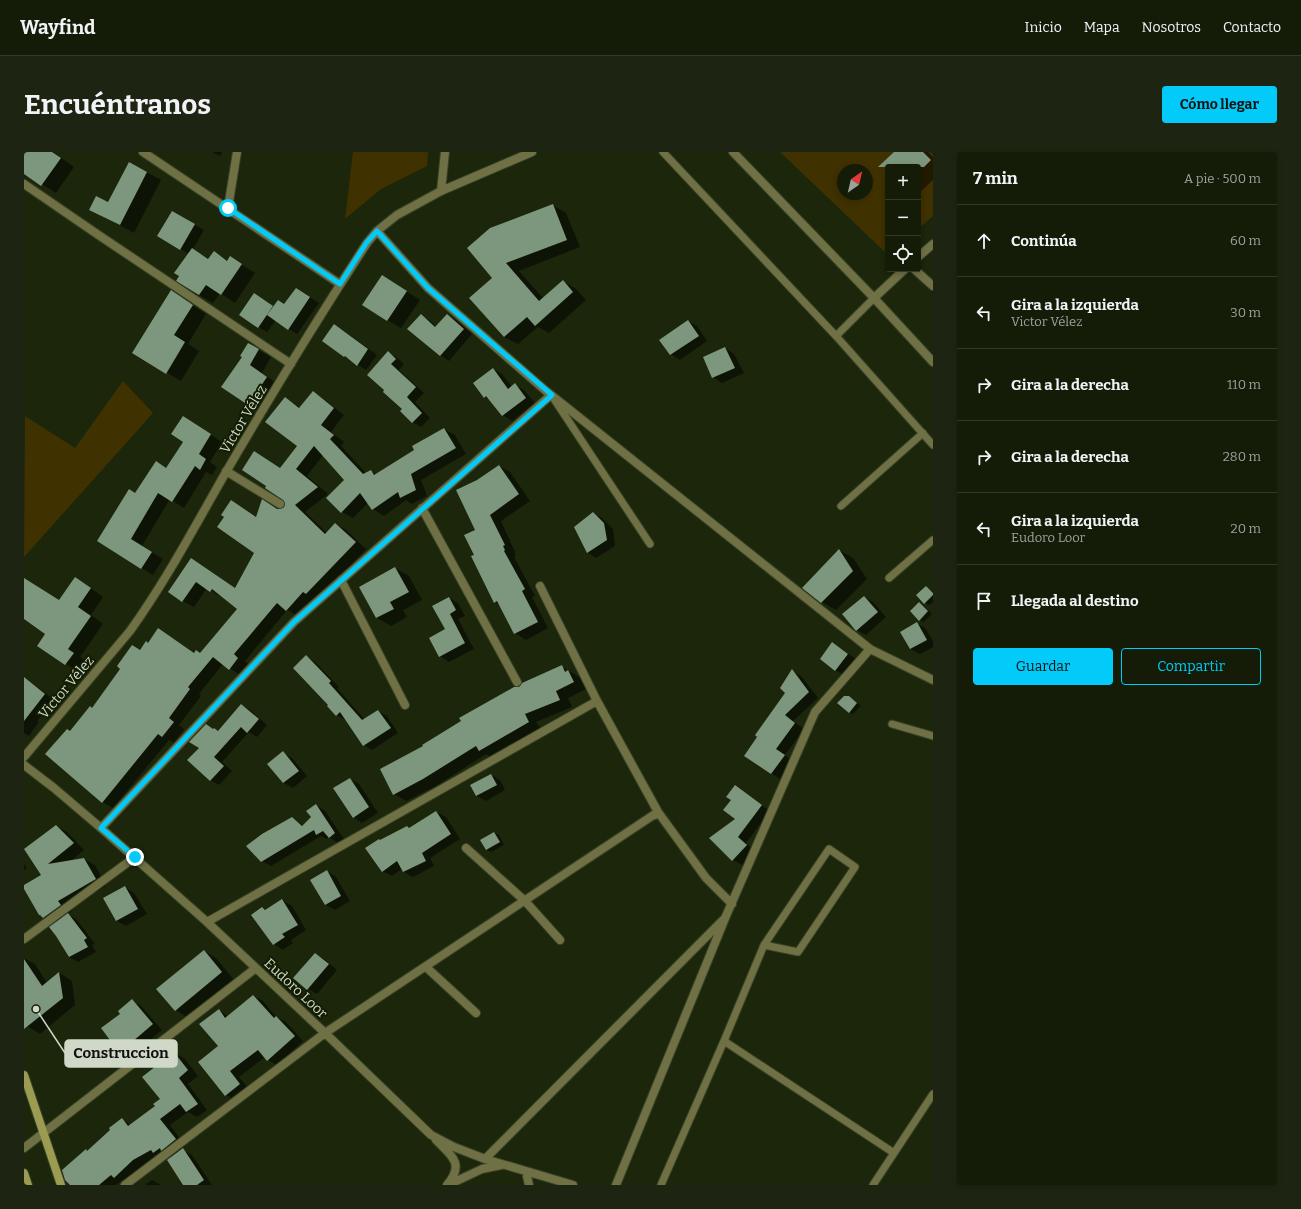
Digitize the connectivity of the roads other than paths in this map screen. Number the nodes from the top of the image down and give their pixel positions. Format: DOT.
graph roads {
  1 [pos="143,152"];
  2 [pos="237,152"];
  3 [pos="445,152"];
  4 [pos="532,152"];
  5 [pos="663,152"];
  6 [pos="734,152"];
  7 [pos="24,184"];
  8 [pos="441,191"];
  9 [pos="228,208"];
  10 [pos="377,231"];
  11 [pos="933,244"];
  12 [pos="921,254"];
  13 [pos="902,272"];
  14 [pos="917,272"];
  15 [pos="340,284"];
  16 [pos="933,286"];
  17 [pos="874,298"];
  18 [pos="836,336"];
  19 [pos="933,362"];
  20 [pos="290,364"];
  21 [pos="552,395"];
  22 [pos="923,433"];
  23 [pos="933,444"];
  24 [pos="226,471"];
  25 [pos="280,504"];
  26 [pos="841,506"];
  27 [pos="422,508"];
  28 [pos="933,540"];
  29 [pos="650,544"];
  30 [pos="889,578"];
  31 [pos="341,580"];
  32 [pos="540,586"];
  33 [pos="870,649"];
  34 [pos="933,680"];
  35 [pos="517,682"];
  36 [pos="597,701"];
  37 [pos="405,705"];
  38 [pos="892,724"];
  39 [pos="933,736"];
  40 [pos="24,757"];
  41 [pos="24,766"];
  42 [pos="656,814"];
  43 [pos="101,828"];
  44 [pos="466,848"];
  45 [pos="135,857"];
  46 [pos="525,901"];
  47 [pos="732,904"];
  48 [pos="726,916"];
  49 [pos="207,922"];
  50 [pos="24,939"];
  51 [pos="560,940"];
  52 [pos="764,945"];
  53 [pos="426,967"];
  54 [pos="256,968"];
  55 [pos="476,1013"];
  56 [pos="325,1033"];
  57 [pos="724,1041"];
  58 [pos="24,1076"];
  59 [pos="933,1094"];
  60 [pos="44,1132"];
  61 [pos="430,1135"];
  62 [pos="24,1148"];
  63 [pos="894,1153"];
  64 [pos="485,1159"];
  65 [pos="504,1165"];
  66 [pos="526,1172"];
  67 [pos="24,1173"];
  68 [pos="28,1185"];
  69 [pos="61,1185"];
  70 [pos="125,1185"];
  71 [pos="447,1185"];
  72 [pos="529,1185"];
  73 [pos="573,1185"];
  74 [pos="616,1185"];
  75 [pos="661,1185"];
  76 [pos="872,1185"];
  1 -- 9 [label="street"];
  2 -- 9 [label="street"];
  3 -- 8 [label="street"];
  4 -- 8 [label="street, Victor Vélez"];
  5 -- 18 [label="lane"];
  6 -- 17 [label="street"];
  7 -- 20 [label="street"];
  8 -- 10 [label="street, Victor Vélez"];
  9 -- 15 [label="street"];
  10 -- 15 [label="street, Victor Vélez"];
  10 -- 21 [label="street"];
  11 -- 12 [label="street"];
  13 -- 17 [label="street"];
  14 -- 16 [label="street"];
  15 -- 20 [label="street, Victor Vélez"];
  17 -- 18 [label="lane"];
  17 -- 19 [label="street"];
  18 -- 22 [label="lane"];
  20 -- 24 [label="street, Victor Vélez"];
  21 -- 27 [label="street"];
  21 -- 29 [label="lane"];
  21 -- 33 [label="street"];
  22 -- 23 [label="lane"];
  22 -- 26 [label="lane"];
  24 -- 25 [label="street"];
  24 -- 40 [label="street, Victor Vélez"];
  27 -- 31 [label="street"];
  27 -- 35 [label="street"];
  28 -- 30 [label="lane"];
  31 -- 37 [label="street"];
  31 -- 43 [label="street"];
  32 -- 36 [label="street"];
  33 -- 34 [label="street"];
  33 -- 47 [label="street"];
  36 -- 42 [label="street"];
  36 -- 49 [label="street"];
  38 -- 39 [label="lane"];
  41 -- 43 [label="street, Eudoro Loor"];
  42 -- 46 [label="street"];
  42 -- 47 [label="street"];
  43 -- 45 [label="street, Eudoro Loor"];
  44 -- 46 [label="street"];
  45 -- 49 [label="street, Eudoro Loor"];
  45 -- 50 [label="street"];
  46 -- 51 [label="street"];
  46 -- 53 [label="street"];
  47 -- 48 [label="street"];
  48 -- 64 [label="street"];
  48 -- 74 [label="street"];
  49 -- 54 [label="street, Eudoro Loor"];
  52 -- 52 [label="lane"];
  52 -- 57 [label="lane"];
  53 -- 55 [label="street"];
  53 -- 56 [label="street"];
  54 -- 56 [label="street, Eudoro Loor"];
  54 -- 60 [label="street"];
  56 -- 61 [label="street, Eudoro Loor"];
  56 -- 70 [label="street"];
  57 -- 63 [label="lane"];
  57 -- 75 [label="lane"];
  58 -- 60 [label="main road"];
  59 -- 63 [label="lane"];
  60 -- 62 [label="street"];
  60 -- 69 [label="main road"];
  61 -- 64 [label="street, Eudoro Loor"];
  61 -- 71 [label="street"];
  63 -- 76 [label="lane"];
  64 -- 65 [label="street, Eudoro Loor"];
  65 -- 66 [label="street, Eudoro Loor"];
  65 -- 71 [label="street"];
  66 -- 72 [label="street"];
  66 -- 73 [label="street, Eudoro Loor"];
  67 -- 68 [label="main road"];
}
